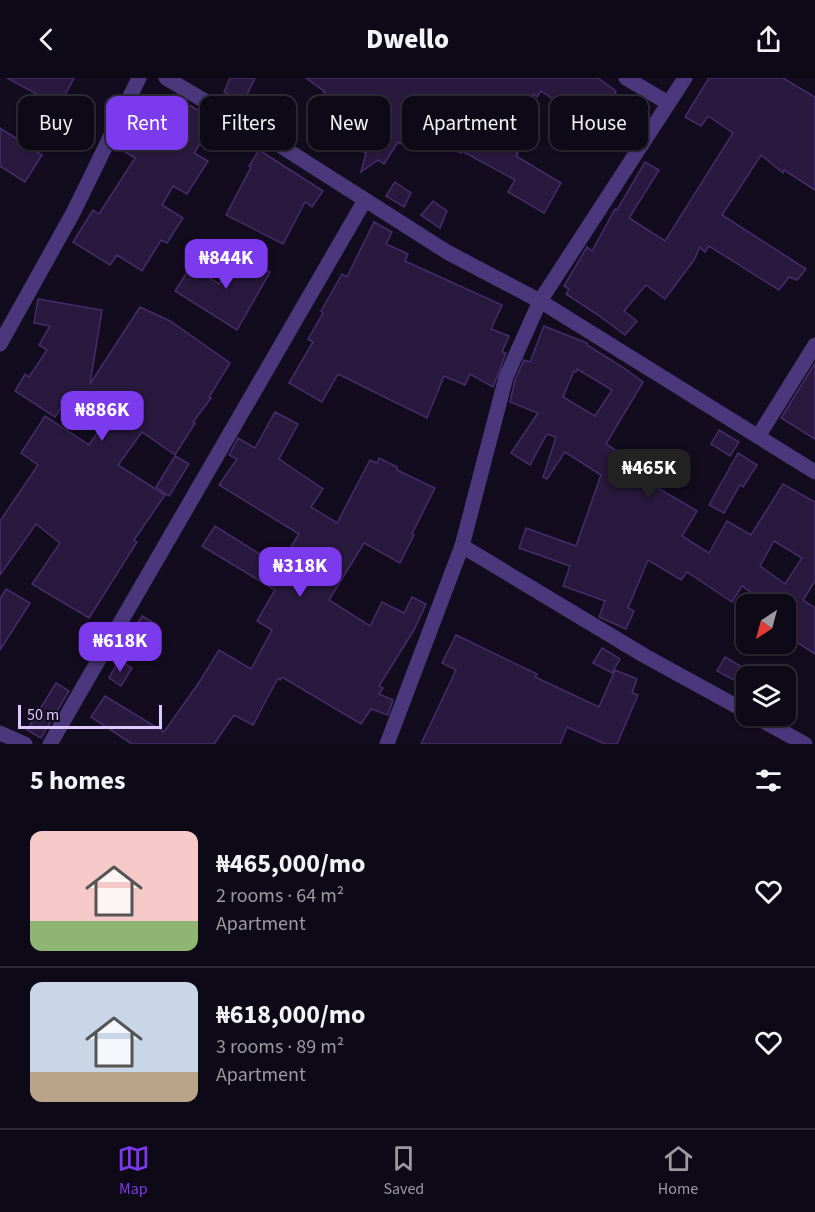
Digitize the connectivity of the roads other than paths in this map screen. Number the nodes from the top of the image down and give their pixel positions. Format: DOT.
graph roads {
  1 [pos="139,78"];
  2 [pos="166,78"];
  3 [pos="626,78"];
  4 [pos="685,78"];
  5 [pos="669,103"];
  6 [pos="365,200"];
  7 [pos="540,301"];
  8 [pos="0,344"];
  9 [pos="815,345"];
  10 [pos="759,435"];
  11 [pos="815,472"];
  12 [pos="462,546"];
  13 [pos="736,706"];
  14 [pos="772,726"];
  15 [pos="0,733"];
  16 [pos="25,744"];
  17 [pos="50,744"];
  18 [pos="387,744"];
  19 [pos="805,744"];
  1 -- 8 [label="street"];
  2 -- 6 [label="street"];
  3 -- 5 [label="street"];
  4 -- 5 [label="street"];
  5 -- 7 [label="street"];
  6 -- 7 [label="street"];
  6 -- 17 [label="street"];
  7 -- 10 [label="street"];
  7 -- 12 [label="street"];
  9 -- 10 [label="street"];
  10 -- 11 [label="street"];
  12 -- 13 [label="street"];
  12 -- 18 [label="street"];
  14 -- 19 [label="street"];
  15 -- 16 [label="street"];
}
